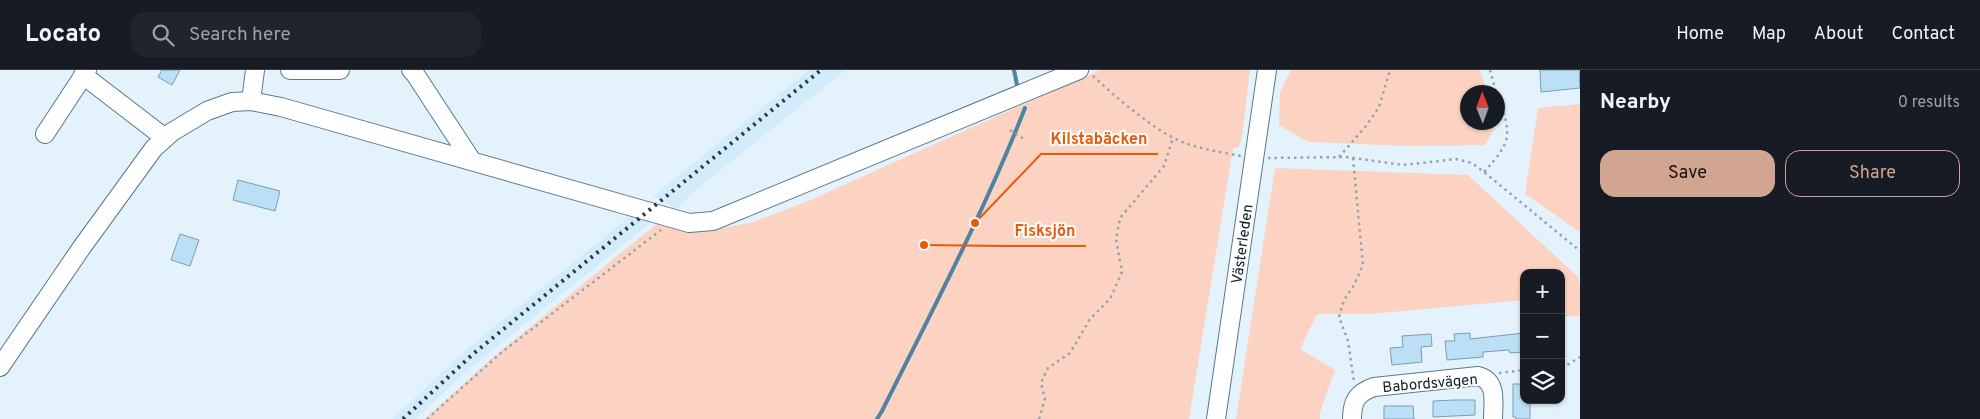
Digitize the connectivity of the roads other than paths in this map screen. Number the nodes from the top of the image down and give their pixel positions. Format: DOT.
graph roads {
  1 [pos="255,70"];
  2 [pos="290,70"];
  3 [pos="340,70"];
  4 [pos="411,70"];
  5 [pos="1267,70"];
  6 [pos="85,73"];
  7 [pos="1085,73"];
  8 [pos="251,101"];
  9 [pos="45,134"];
  10 [pos="165,138"];
  11 [pos="472,161"];
  12 [pos="0,367"];
  13 [pos="1216,419"];
  14 [pos="1352,419"];
  15 [pos="1493,419"];
  1 -- 8 [label="street"];
  2 -- 3 [label="street"];
  4 -- 11 [label="street"];
  5 -- 13 [label="street, Västerleden"];
  6 -- 9 [label="street"];
  6 -- 10 [label="street"];
  7 -- 11 [label="street"];
  8 -- 10 [label="street"];
  8 -- 11 [label="street"];
  10 -- 12 [label="street"];
  14 -- 15 [label="street, Babordsvägen"];
}
